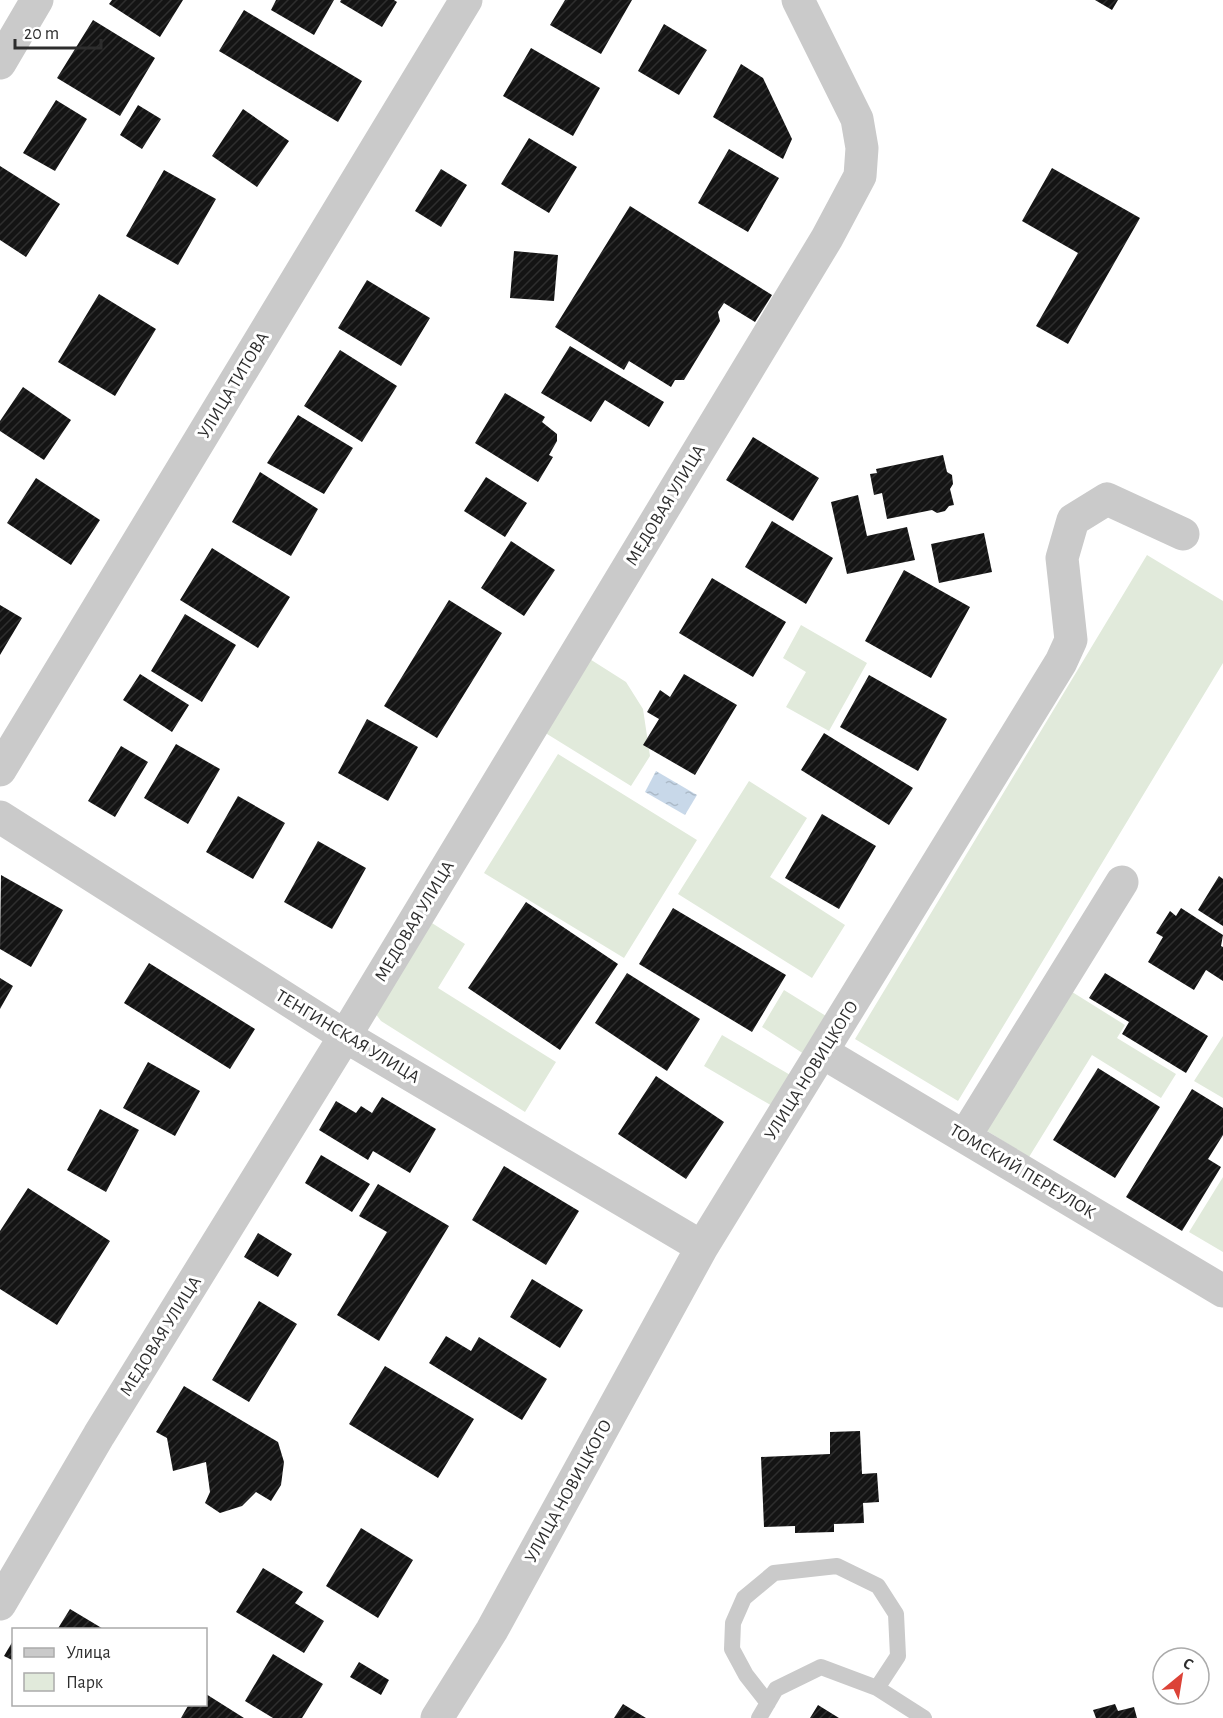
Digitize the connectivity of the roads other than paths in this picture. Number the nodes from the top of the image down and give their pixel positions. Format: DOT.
graph roads {
  1 [pos="37,0"];
  2 [pos="798,0"];
  3 [pos="461,2"];
  4 [pos="0,63"];
  5 [pos="1183,534"];
  6 [pos="0,771"];
  7 [pos="0,817"];
  8 [pos="1122,882"];
  9 [pos="345,1036"];
  10 [pos="822,1052"];
  11 [pos="965,1136"];
  12 [pos="702,1247"];
  13 [pos="1223,1291"];
  14 [pos="0,1604"];
  15 [pos="877,1688"];
  16 [pos="768,1703"];
  17 [pos="437,1718"];
  18 [pos="759,1718"];
  19 [pos="924,1718"];
  1 -- 4 [label="street"];
  2 -- 9 [label="street, МЕДОВАЯ УЛИЦА"];
  3 -- 6 [label="street, УЛИЦА ТИТОВА"];
  5 -- 10 [label="street, УЛИЦА НОВИЦКОГО"];
  7 -- 9 [label="street, ТЕНГИНСКАЯ УЛИЦА"];
  8 -- 11 [label="street"];
  9 -- 12 [label="street, ТЕНГИНСКАЯ УЛИЦА"];
  9 -- 14 [label="street, МЕДОВАЯ УЛИЦА"];
  10 -- 11 [label="street, ТОМСКИЙ ПЕРЕУЛОК"];
  10 -- 12 [label="street, УЛИЦА НОВИЦКОГО"];
  11 -- 13 [label="street, ТОМСКИЙ ПЕРЕУЛОК"];
  12 -- 17 [label="street, УЛИЦА НОВИЦКОГО"];
  15 -- 16 [label="lane"];
  15 -- 16 [label="lane"];
  15 -- 19 [label="lane"];
  16 -- 18 [label="lane"];
}
